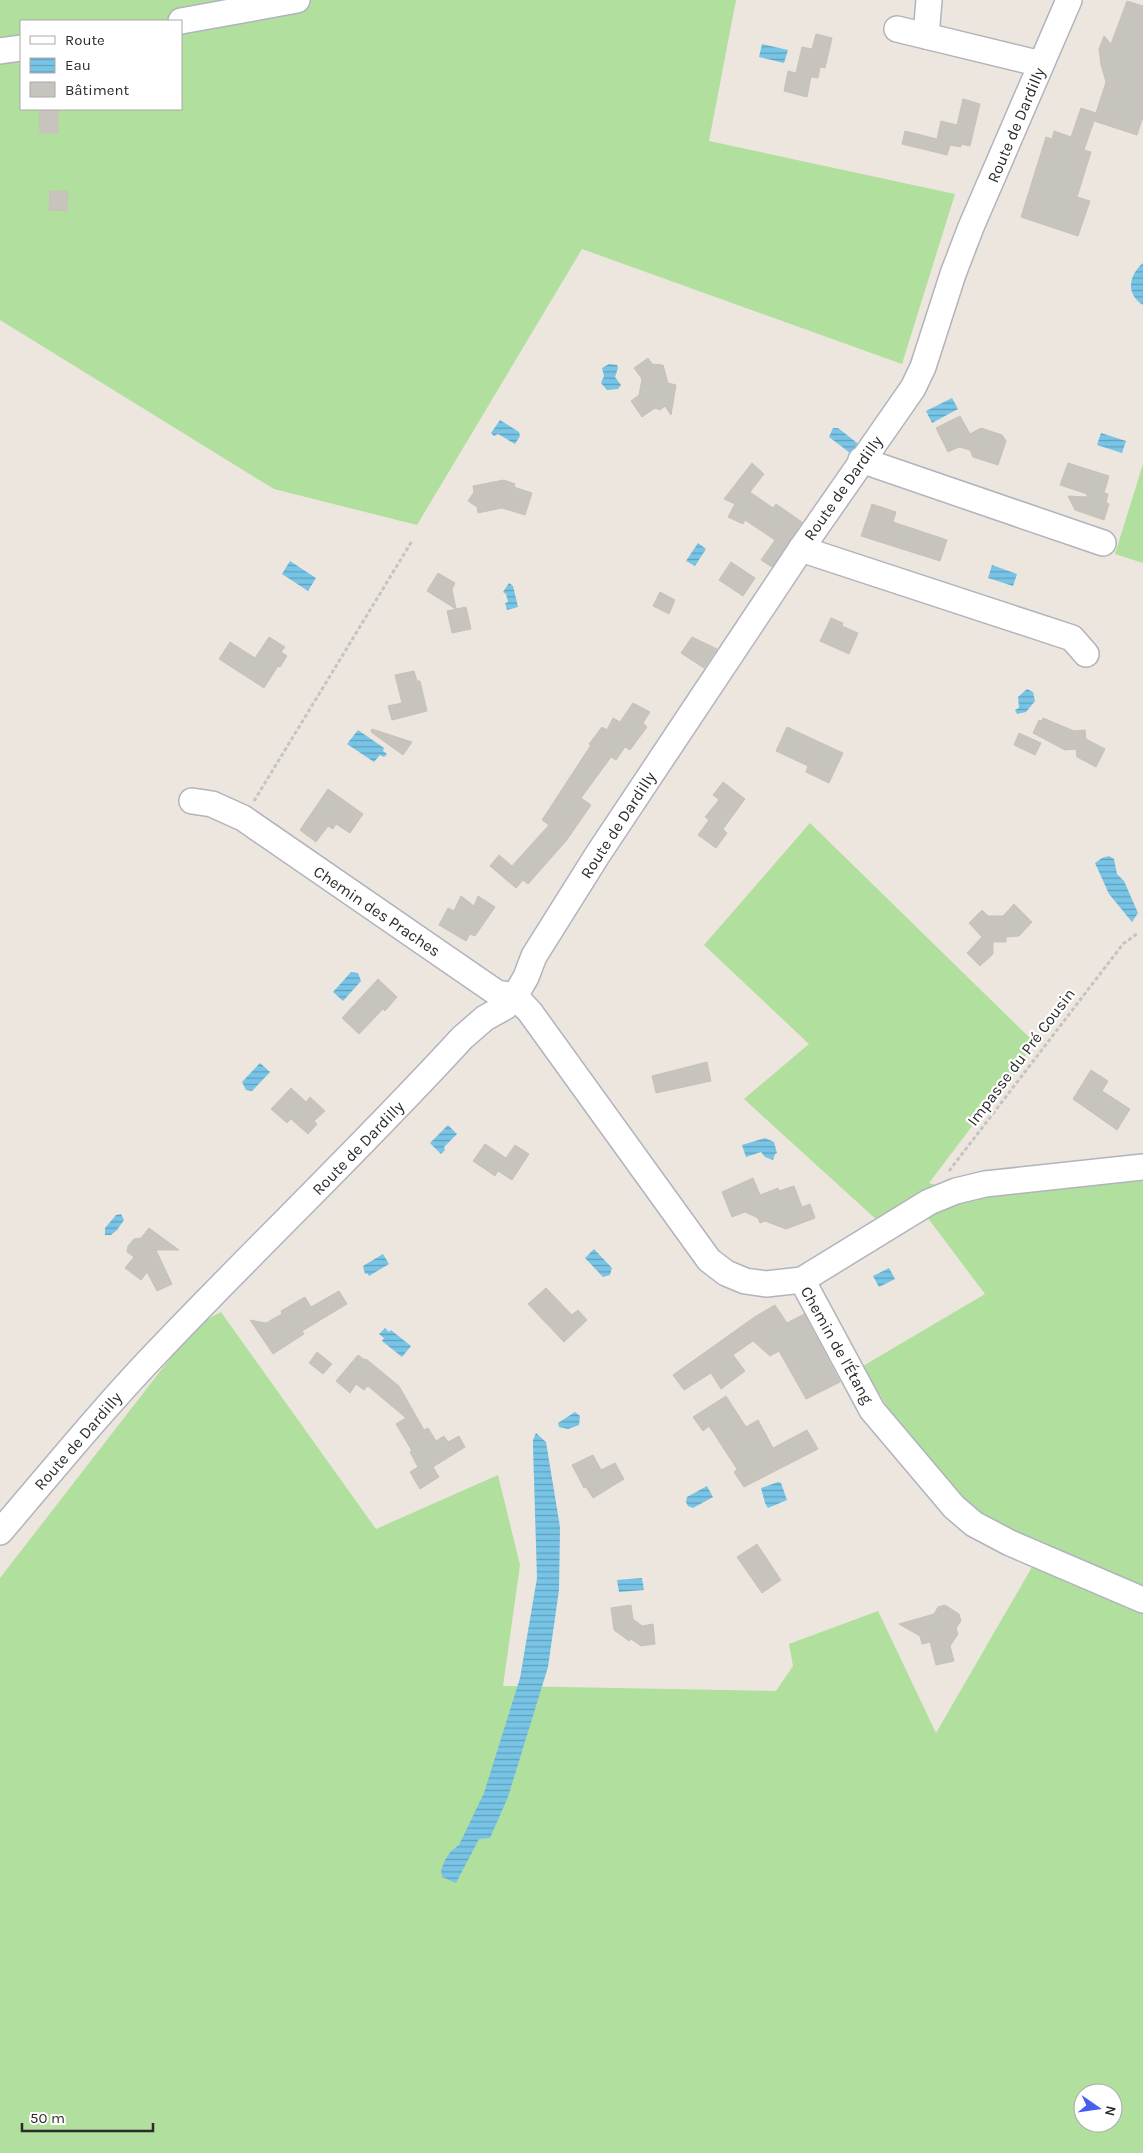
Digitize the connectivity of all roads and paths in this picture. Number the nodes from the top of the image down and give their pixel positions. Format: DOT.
graph roads {
  1 [pos="297,0"];
  2 [pos="929,0"];
  3 [pos="1069,0"];
  4 [pos="182,21"];
  5 [pos="897,29"];
  6 [pos="926,36"];
  7 [pos="20,48"];
  8 [pos="0,51"];
  9 [pos="1041,64"];
  10 [pos="861,460"];
  11 [pos="412,541"];
  12 [pos="1103,543"];
  13 [pos="801,549"];
  14 [pos="1086,654"];
  15 [pos="192,801"];
  16 [pos="243,818"];
  17 [pos="1138,933"];
  18 [pos="515,996"];
  19 [pos="1143,1167"];
  20 [pos="929,1202"];
  21 [pos="802,1280"];
  22 [pos="0,1532"];
  23 [pos="1143,1600"];
  1 -- 4 [label="street"];
  2 -- 6 [label="street"];
  3 -- 9 [label="street, Route de Dardilly"];
  5 -- 6 [label="street"];
  6 -- 9 [label="street"];
  7 -- 8 [label="street"];
  9 -- 10 [label="street, Route de Dardilly"];
  10 -- 12 [label="street"];
  10 -- 13 [label="street, Route de Dardilly"];
  11 -- 16 [label="path"];
  13 -- 14 [label="street"];
  13 -- 18 [label="street, Route de Dardilly"];
  15 -- 16 [label="street, Chemin des Praches"];
  16 -- 18 [label="street, Chemin des Praches"];
  17 -- 20 [label="path, Impasse du Pré Cousin"];
  18 -- 21 [label="street, Chemin de l'Étang"];
  18 -- 22 [label="street, Route de Dardilly"];
  19 -- 20 [label="street"];
  20 -- 21 [label="street"];
  21 -- 23 [label="street, Chemin de l'Étang"];
}
